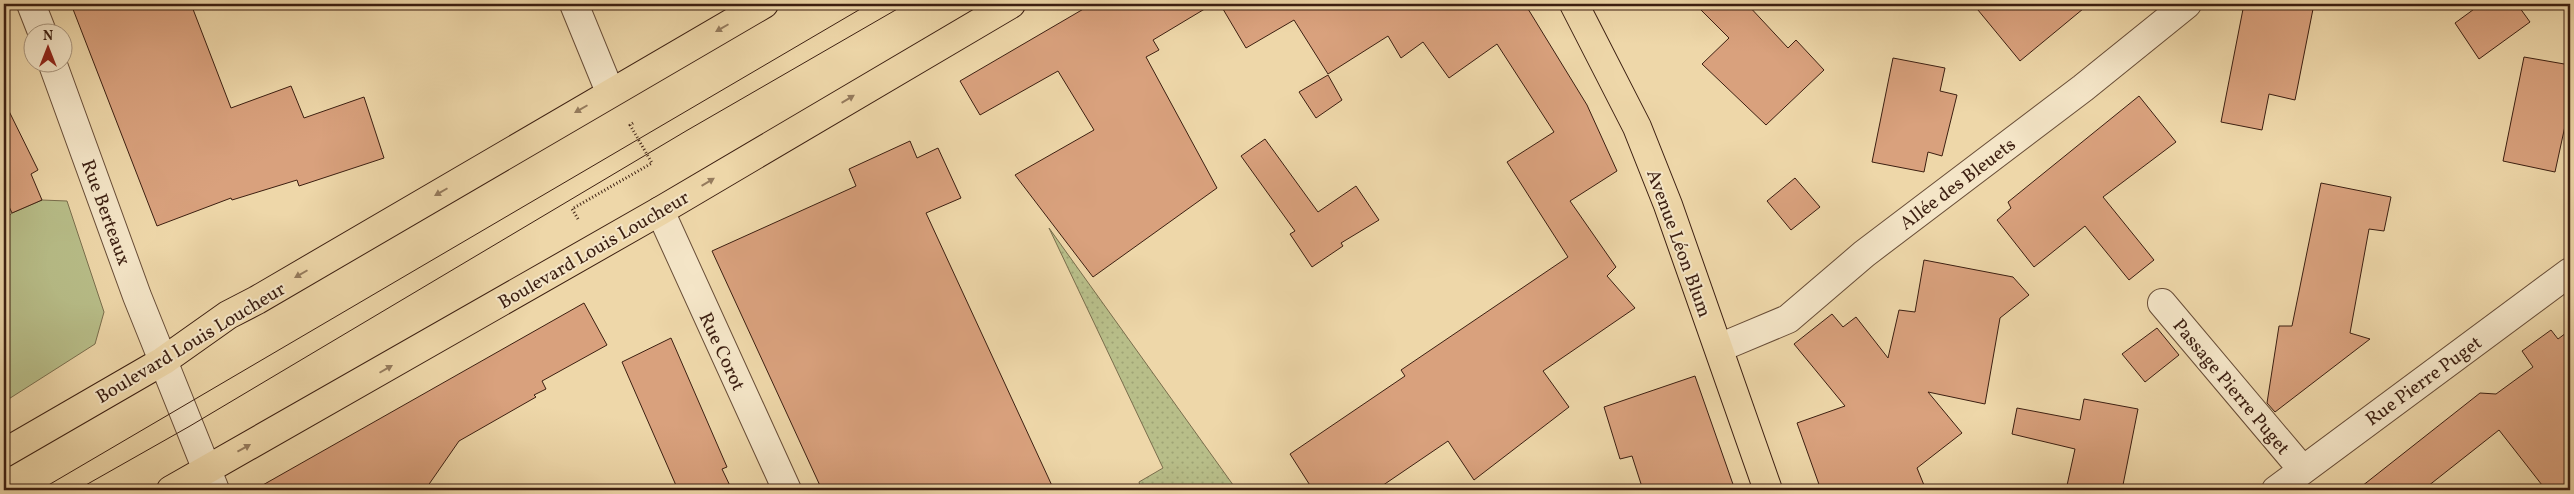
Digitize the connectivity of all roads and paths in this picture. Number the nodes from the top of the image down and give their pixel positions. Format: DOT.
graph roads {
  1 [pos="31,4"];
  2 [pos="574,4"];
  3 [pos="764,4"];
  4 [pos="1011,4"];
  5 [pos="1574,4"];
  6 [pos="2187,4"];
  7 [pos="38,22"];
  8 [pos="56,72"];
  9 [pos="610,92"];
  10 [pos="630,125"];
  11 [pos="660,211"];
  12 [pos="597,247"];
  13 [pos="2570,272"];
  14 [pos="2162,303"];
  15 [pos="1719,348"];
  16 [pos="163,360"];
  17 [pos="4,453"];
  18 [pos="2302,469"];
  19 [pos="211,479"];
  20 [pos="172,490"];
  21 [pos="787,490"];
  22 [pos="1768,490"];
  23 [pos="2276,490"];
  1 -- 7 [label="street"];
  2 -- 9 [label="street"];
  3 -- 9 [label="main road, Boulevard Louis Loucheur, one-way"];
  11 -- 4 [label="main road, Boulevard Louis Loucheur, one-way"];
  5 -- 15 [label="main road, Avenue Léon Blum"];
  6 -- 15 [label="street, Allée des Bleuets"];
  8 -- 16 [label="street, Rue Berteaux"];
  9 -- 16 [label="main road, Boulevard Louis Loucheur, one-way"];
  10 -- 12 [label="path"];
  11 -- 12 [label="main road, Boulevard Louis Loucheur"];
  11 -- 21 [label="street, Rue Corot"];
  19 -- 12 [label="main road, Boulevard Louis Loucheur, one-way"];
  13 -- 18 [label="street, Rue Pierre Puget"];
  14 -- 18 [label="street, Passage Pierre Puget"];
  15 -- 22 [label="main road, Avenue Léon Blum"];
  16 -- 17 [label="main road, Boulevard Louis Loucheur"];
  16 -- 19 [label="street, Rue Berteaux"];
  18 -- 23 [label="street, Rue Pierre Puget"];
  19 -- 20 [label="main road, Boulevard Louis Loucheur"];
}
